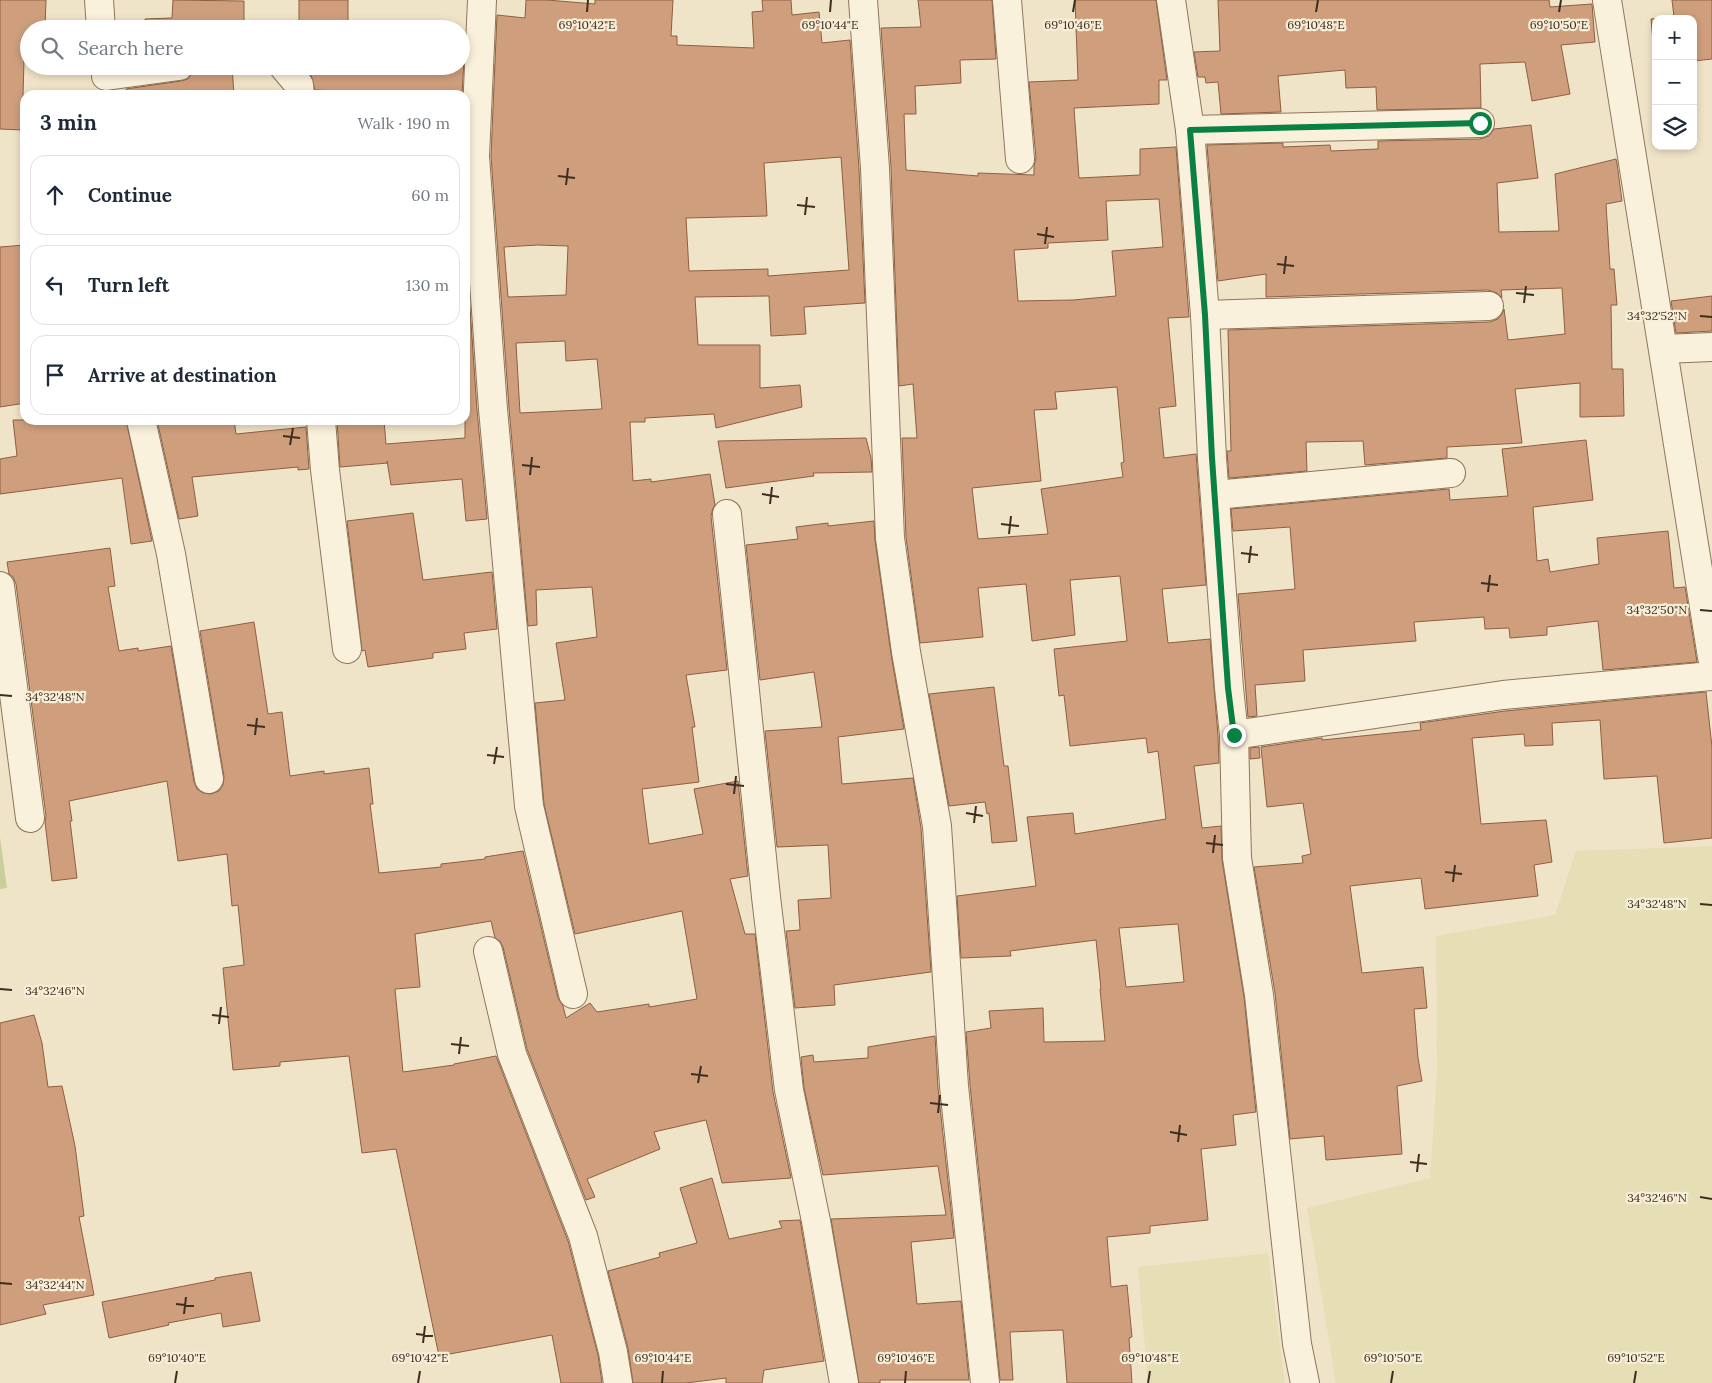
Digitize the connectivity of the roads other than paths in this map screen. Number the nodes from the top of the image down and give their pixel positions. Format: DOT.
graph roads {
  1 [pos="99,0"];
  2 [pos="482,0"];
  3 [pos="863,0"];
  4 [pos="1007,0"];
  5 [pos="1171,0"];
  6 [pos="1607,0"];
  7 [pos="100,20"];
  8 [pos="128,75"];
  9 [pos="290,75"];
  10 [pos="106,79"];
  11 [pos="300,90"];
  12 [pos="1480,123"];
  13 [pos="1190,130"];
  14 [pos="1020,159"];
  15 [pos="1489,306"];
  16 [pos="1205,315"];
  17 [pos="1712,347"];
  18 [pos="1664,349"];
  19 [pos="141,425"];
  20 [pos="321,425"];
  21 [pos="1451,474"];
  22 [pos="1214,495"];
  23 [pos="727,514"];
  24 [pos="0,586"];
  25 [pos="347,649"];
  26 [pos="1712,657"];
  27 [pos="1712,676"];
  28 [pos="1234,735"];
  29 [pos="209,779"];
  30 [pos="30,818"];
  31 [pos="488,951"];
  32 [pos="573,994"];
  33 [pos="618,1383"];
  34 [pos="844,1383"];
  35 [pos="985,1383"];
  36 [pos="1305,1383"];
  1 -- 7 [label="street"];
  2 -- 32 [label="street"];
  3 -- 35 [label="street"];
  4 -- 14 [label="street"];
  5 -- 13 [label="street"];
  6 -- 18 [label="street"];
  8 -- 10 [label="street"];
  9 -- 11 [label="street"];
  12 -- 13 [label="street"];
  13 -- 16 [label="street"];
  15 -- 16 [label="street"];
  16 -- 22 [label="street"];
  17 -- 18 [label="street"];
  18 -- 26 [label="street"];
  19 -- 29 [label="street"];
  20 -- 25 [label="street"];
  21 -- 22 [label="street"];
  22 -- 28 [label="street"];
  23 -- 34 [label="street"];
  24 -- 30 [label="street"];
  27 -- 28 [label="street"];
  28 -- 36 [label="street"];
  31 -- 33 [label="street"];
}
